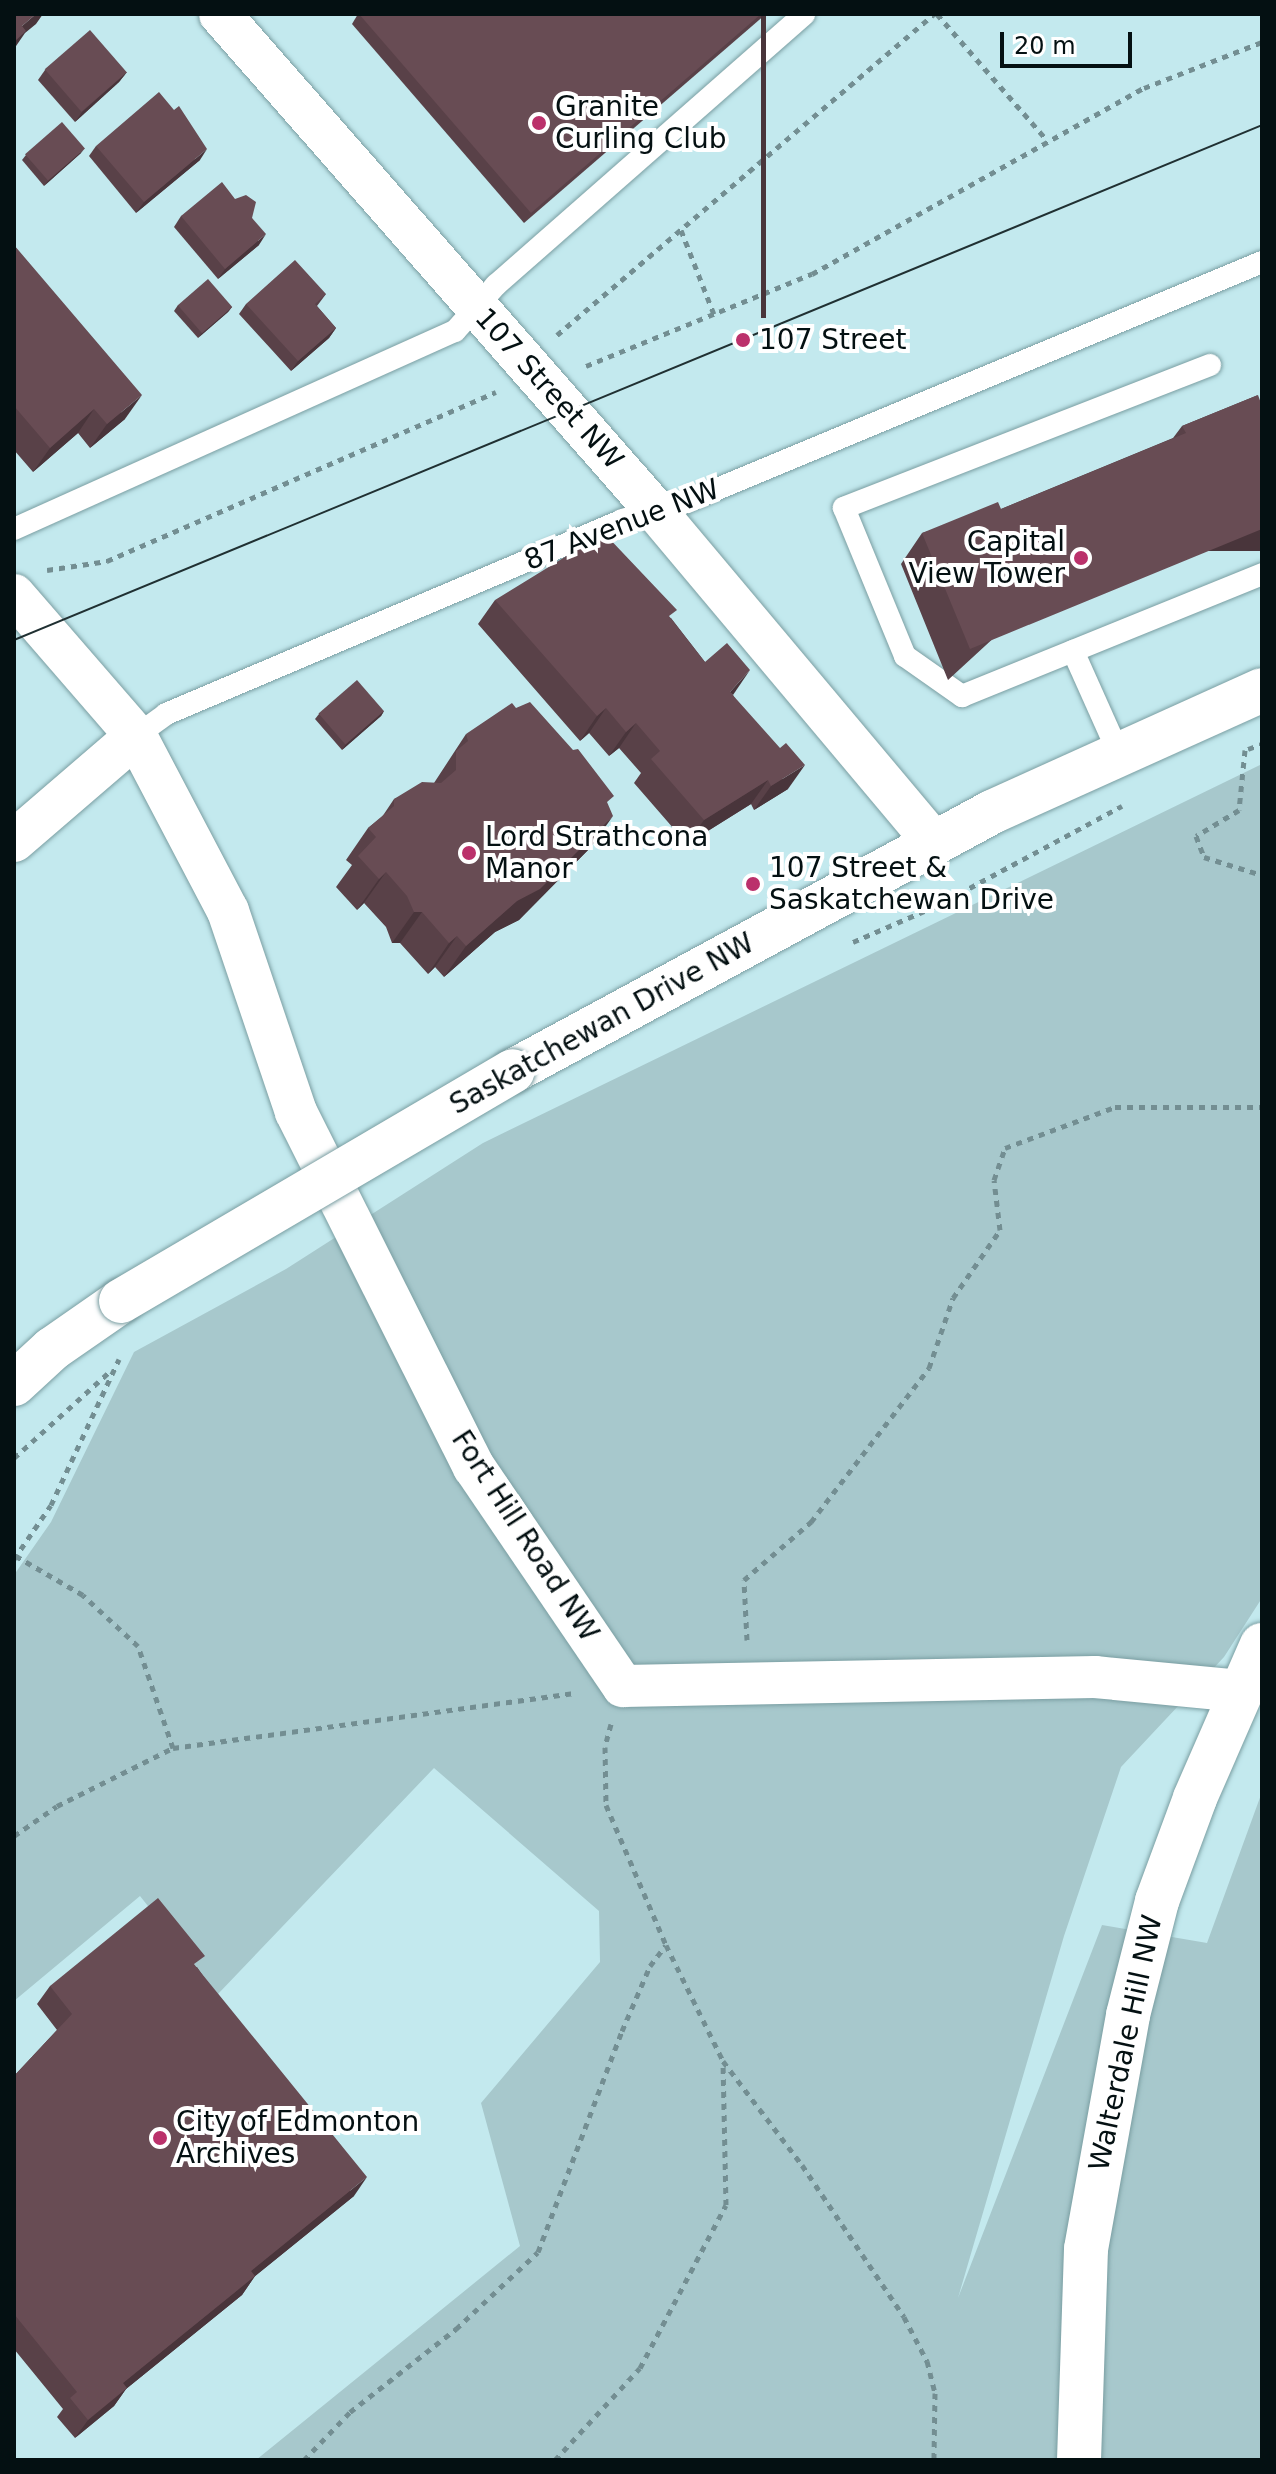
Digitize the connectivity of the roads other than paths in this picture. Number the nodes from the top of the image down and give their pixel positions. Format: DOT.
graph roads {
  1 [pos="804,14"];
  2 [pos="239,21"];
  3 [pos="1262,262"];
  4 [pos="476,307"];
  5 [pos="1210,365"];
  6 [pos="655,510"];
  7 [pos="14,529"];
  8 [pos="1262,574"];
  9 [pos="28,584"];
  10 [pos="1073,651"];
  11 [pos="1262,690"];
  12 [pos="136,736"];
  13 [pos="1119,754"];
  14 [pos="14,841"];
  15 [pos="934,842"];
  16 [pos="14,1384"];
  17 [pos="1262,1645"];
  18 [pos="1240,1691"];
  19 [pos="1079,2460"];
  1 -- 4 [label="lane"];
  2 -- 4 [label="street, 107 Street NW"];
  3 -- 6 [label="lane, 87 Avenue NW"];
  4 -- 6 [label="street, 107 Street NW"];
  4 -- 7 [label="lane"];
  5 -- 10 [label="lane"];
  6 -- 12 [label="lane, 87 Avenue NW"];
  6 -- 15 [label="street, 107 Street NW"];
  8 -- 10 [label="lane"];
  9 -- 12 [label="street, Fort Hill Road NW"];
  10 -- 13 [label="lane"];
  11 -- 13 [label="main road, Saskatchewan Drive NW"];
  12 -- 14 [label="street, 87 Avenue NW"];
  12 -- 18 [label="street, Fort Hill Road NW"];
  13 -- 15 [label="main road, Saskatchewan Drive NW"];
  15 -- 16 [label="main road, Saskatchewan Drive NW, bridge"];
  17 -- 18 [label="main road, Walterdale Hill NW"];
  18 -- 19 [label="main road, Walterdale Hill NW"];
}
